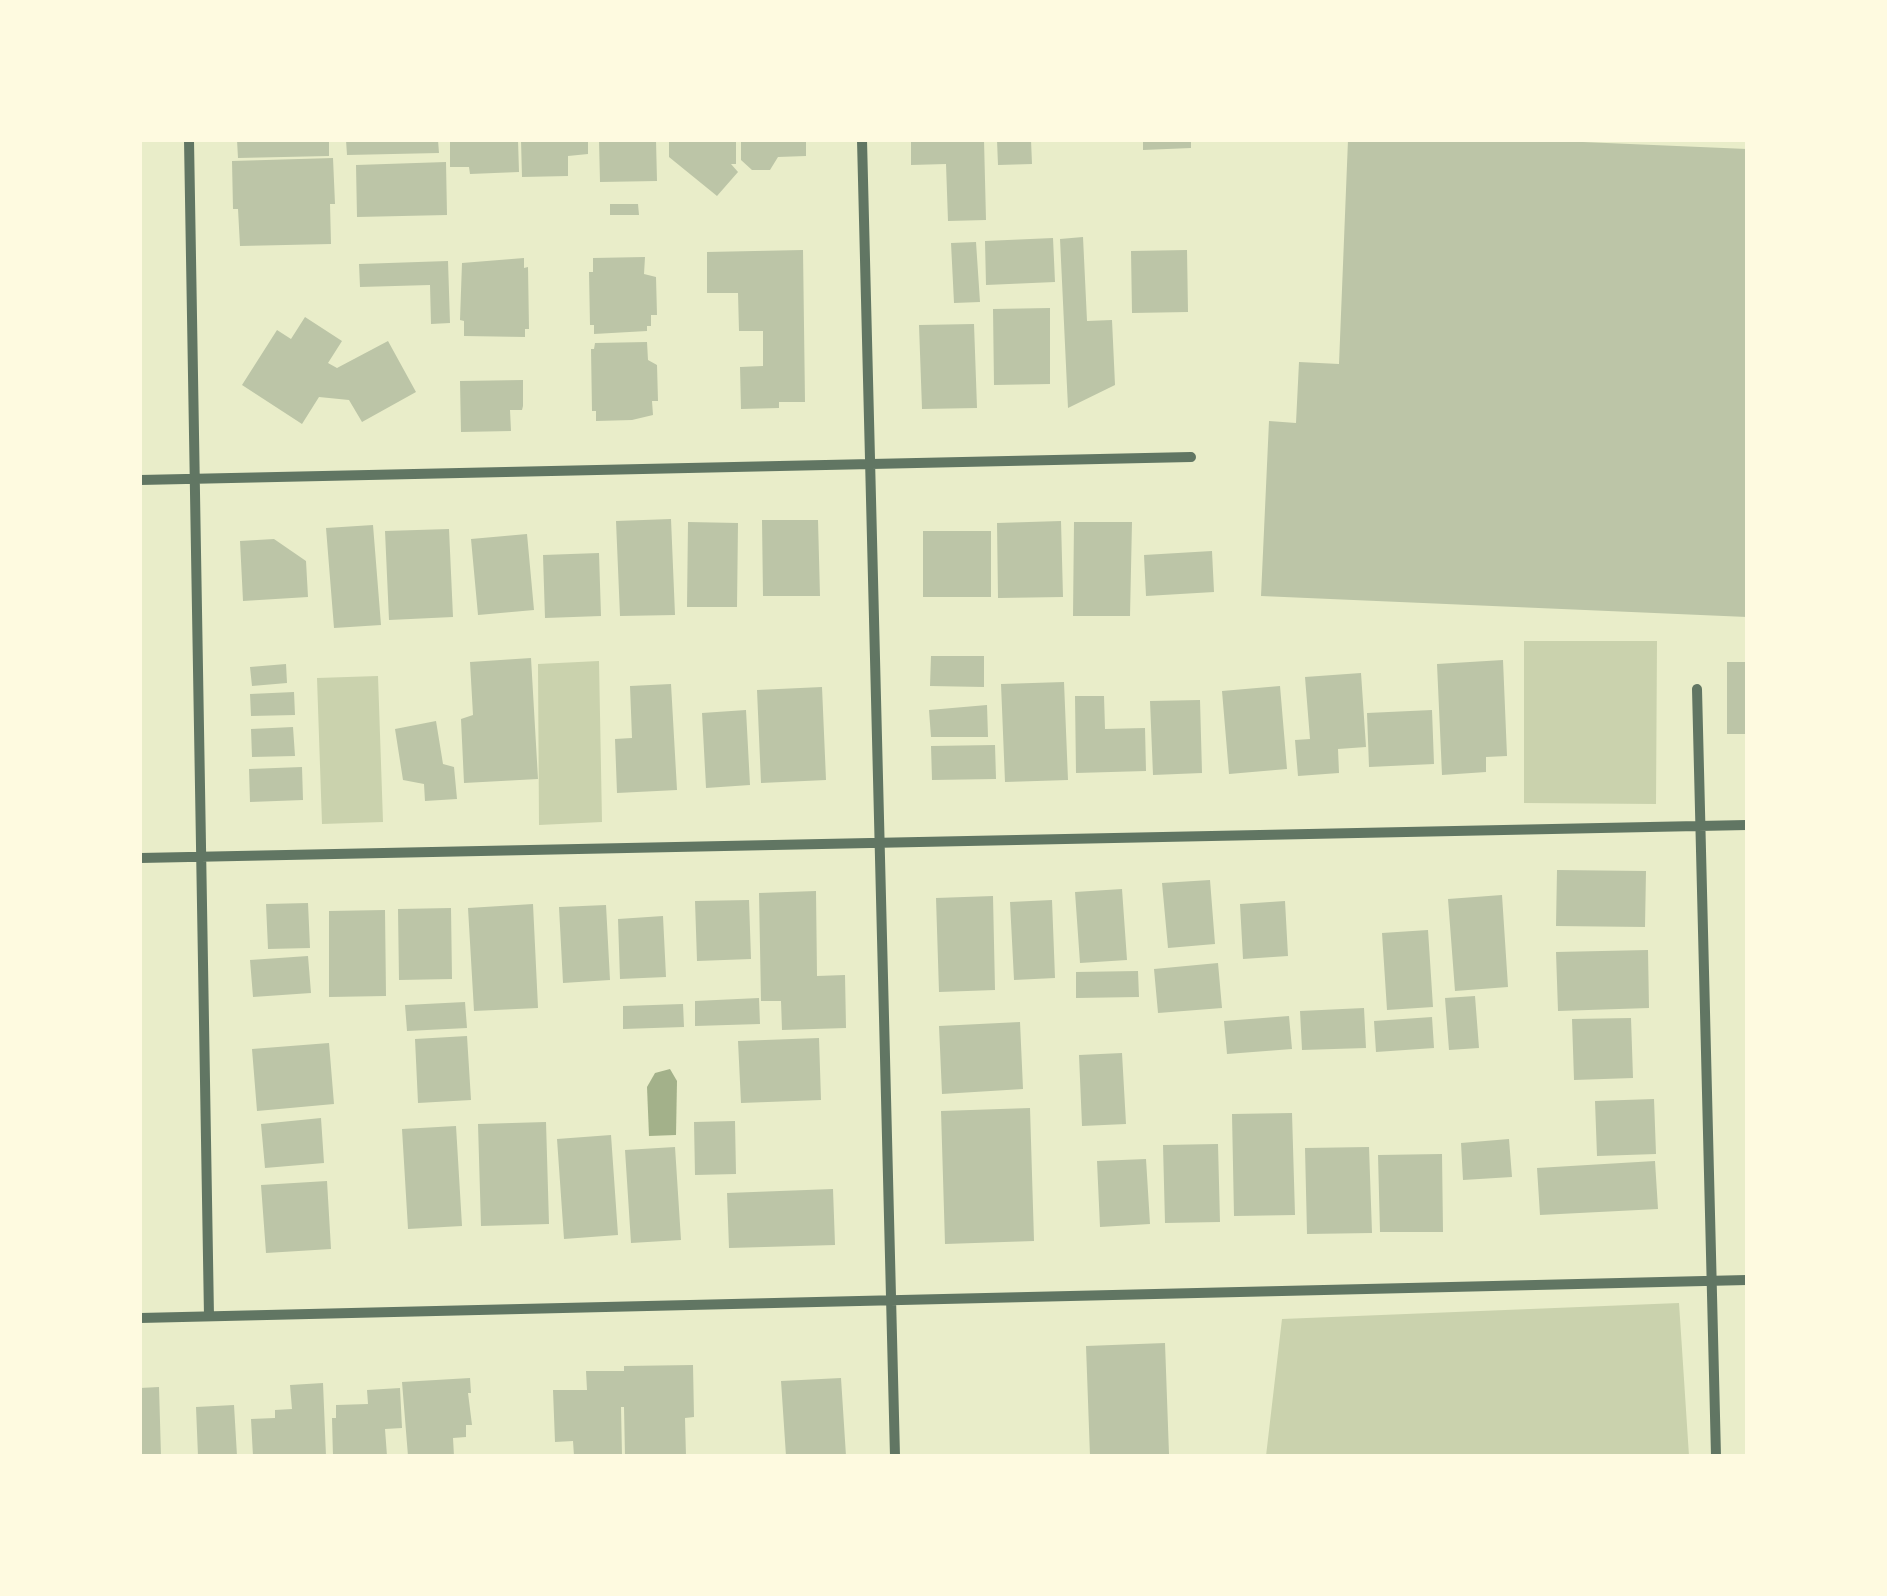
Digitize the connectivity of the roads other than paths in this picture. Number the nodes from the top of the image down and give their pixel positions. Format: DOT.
graph roads {
  1 [pos="188,140"];
  2 [pos="862,140"];
  3 [pos="1191,457"];
  4 [pos="870,464"];
  5 [pos="194,478"];
  6 [pos="140,480"];
  7 [pos="1697,689"];
  8 [pos="1747,825"];
  9 [pos="1700,826"];
  10 [pos="880,843"];
  11 [pos="201,856"];
  12 [pos="140,858"];
  13 [pos="1747,1280"];
  14 [pos="1712,1281"];
  15 [pos="891,1300"];
  16 [pos="209,1316"];
  17 [pos="140,1318"];
  18 [pos="895,1456"];
  19 [pos="1716,1456"];
  1 -- 5 [label="street"];
  2 -- 4 [label="street"];
  3 -- 4 [label="street"];
  4 -- 5 [label="street"];
  4 -- 10 [label="street"];
  5 -- 6 [label="street"];
  5 -- 11 [label="street"];
  7 -- 9 [label="street"];
  8 -- 9 [label="street"];
  9 -- 10 [label="street"];
  9 -- 14 [label="street"];
  10 -- 11 [label="street"];
  10 -- 15 [label="street"];
  11 -- 12 [label="street"];
  11 -- 16 [label="street"];
  13 -- 14 [label="street"];
  14 -- 15 [label="street"];
  14 -- 19 [label="street"];
  15 -- 16 [label="street"];
  15 -- 18 [label="street"];
  16 -- 17 [label="street"];
}
